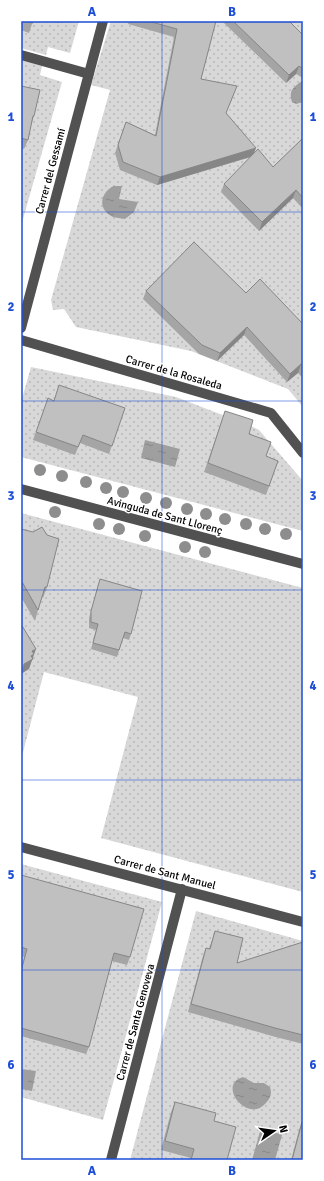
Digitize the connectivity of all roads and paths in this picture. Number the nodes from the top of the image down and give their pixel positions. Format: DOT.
graph roads {
  1 [pos="103,21"];
  2 [pos="21,55"];
  3 [pos="89,74"];
  4 [pos="21,328"];
  5 [pos="21,340"];
  6 [pos="303,453"];
  7 [pos="21,489"];
  8 [pos="303,564"];
  9 [pos="21,847"];
  10 [pos="182,889"];
  11 [pos="303,922"];
  12 [pos="111,1160"];
  1 -- 3 [label="street, Carrer del Gessamí"];
  2 -- 3 [label="street"];
  3 -- 4 [label="street, Carrer del Gessamí"];
  5 -- 6 [label="street, Carrer de la Rosaleda"];
  7 -- 8 [label="street, Avinguda de Sant Llorenç"];
  9 -- 10 [label="street, Carrer de Sant Manuel"];
  10 -- 11 [label="street, Carrer de Sant Manuel"];
  10 -- 12 [label="street, Carrer de Santa Genoveva"];
}
